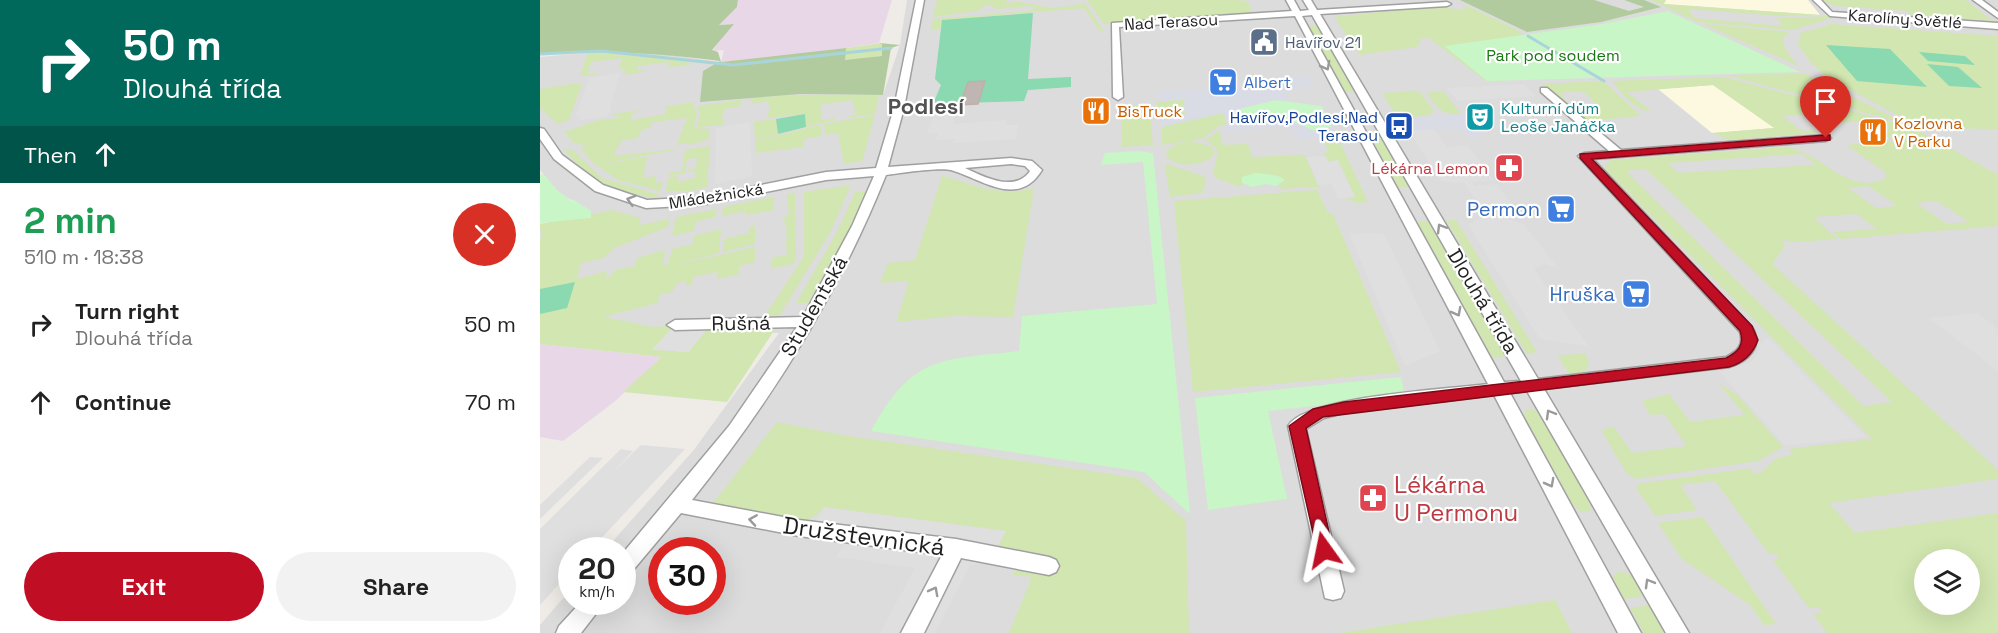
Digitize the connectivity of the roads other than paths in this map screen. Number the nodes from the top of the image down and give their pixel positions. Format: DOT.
graph roads {
  1 [pos="920,0"];
  2 [pos="1290,0"];
  3 [pos="1817,0"];
  4 [pos="1977,0"];
  5 [pos="1447,4"];
  6 [pos="1311,7"];
  7 [pos="1298,14"];
  8 [pos="1998,16"];
  9 [pos="1998,26"];
  10 [pos="1544,90"];
  11 [pos="1118,97"];
  12 [pos="540,131"];
  13 [pos="1826,138"];
  14 [pos="1619,154"];
  15 [pos="952,166"];
  16 [pos="882,171"];
  17 [pos="807,322"];
  18 [pos="675,325"];
  19 [pos="1534,386"];
  20 [pos="1499,390"];
  21 [pos="678,505"];
  22 [pos="956,548"];
  23 [pos="636,553"];
  24 [pos="1049,566"];
  25 [pos="1333,591"];
  26 [pos="583,615"];
  27 [pos="567,633"];
  28 [pos="912,633"];
  29 [pos="1630,633"];
  30 [pos="1678,633"];
  1 -- 16 [label="street, Studentská"];
  2 -- 7 [label="street, Dlouhá třída"];
  3 -- 9 [label="street, Karolíny Světlé"];
  4 -- 8 [label="street"];
  5 -- 6 [label="street"];
  6 -- 7 [label="street"];
  19 -- 6 [label="street, Dlouhá třída, one-way"];
  7 -- 11 [label="street, Nad Terasou"];
  7 -- 20 [label="street, Dlouhá třída, one-way"];
  10 -- 14 [label="street"];
  16 -- 12 [label="street, Mládežnická, one-way"];
  13 -- 14 [label="street"];
  14 -- 19 [label="street"];
  15 -- 15 [label="street, Mládežnická"];
  15 -- 16 [label="street, Mládežnická"];
  16 -- 17 [label="street, Studentská"];
  17 -- 18 [label="street, Rušná"];
  17 -- 21 [label="street, Studentská"];
  19 -- 20 [label="street"];
  30 -- 19 [label="street, Dlouhá třída, one-way"];
  20 -- 25 [label="street"];
  20 -- 29 [label="street, Dlouhá třída, one-way"];
  22 -- 21 [label="street, Družstevnická, one-way"];
  21 -- 23 [label="street, Studentská"];
  22 -- 24 [label="street"];
  28 -- 22 [label="street, Družstevnická, one-way"];
  26 -- 27 [label="street"];
}
